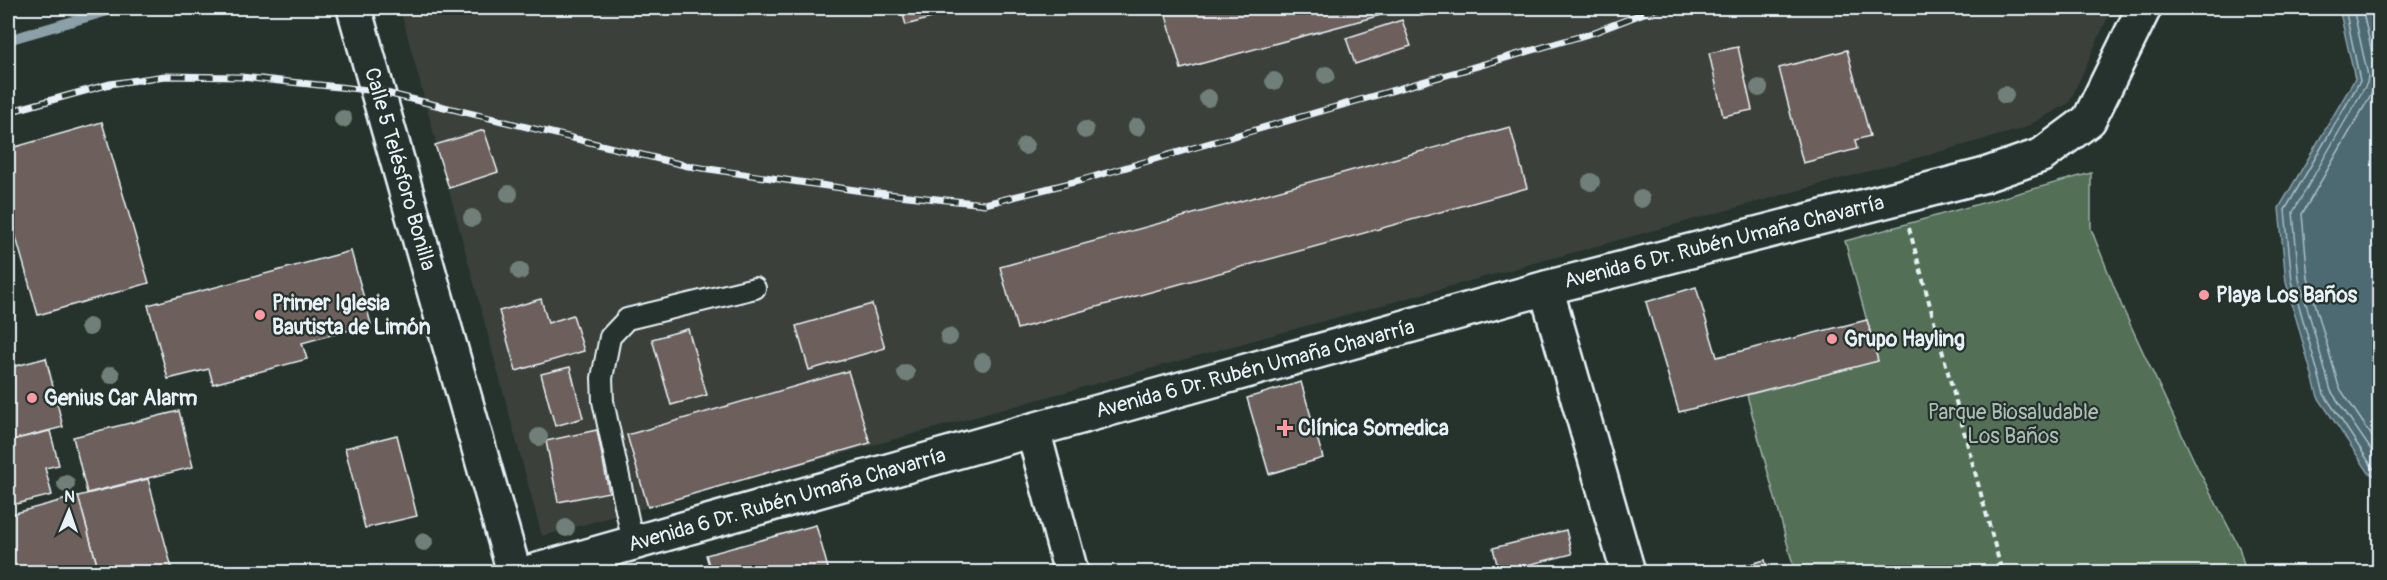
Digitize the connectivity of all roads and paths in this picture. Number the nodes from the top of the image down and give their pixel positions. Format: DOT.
graph roads {
  1 [pos="354,8"];
  2 [pos="2144,8"];
  3 [pos="1900,197"];
  4 [pos="755,288"];
  5 [pos="1546,288"];
  6 [pos="1033,430"];
  7 [pos="633,543"];
  8 [pos="514,573"];
  9 [pos="531,573"];
  10 [pos="1071,573"];
  11 [pos="1628,573"];
  12 [pos="2002,573"];
  1 -- 8 [label="street, Calle 5 Telésforo Bonilla"];
  2 -- 3 [label="street, Avenida 6 Dr. Rubén Umaña Chavarría"];
  3 -- 5 [label="street, Avenida 6 Dr. Rubén Umaña Chavarría"];
  3 -- 12 [label="path"];
  4 -- 7 [label="lane"];
  5 -- 6 [label="street, Avenida 6 Dr. Rubén Umaña Chavarría"];
  5 -- 11 [label="street"];
  6 -- 7 [label="street, Avenida 6 Dr. Rubén Umaña Chavarría"];
  6 -- 10 [label="street"];
  7 -- 9 [label="street, Avenida 6 Dr. Rubén Umaña Chavarría"];
}
